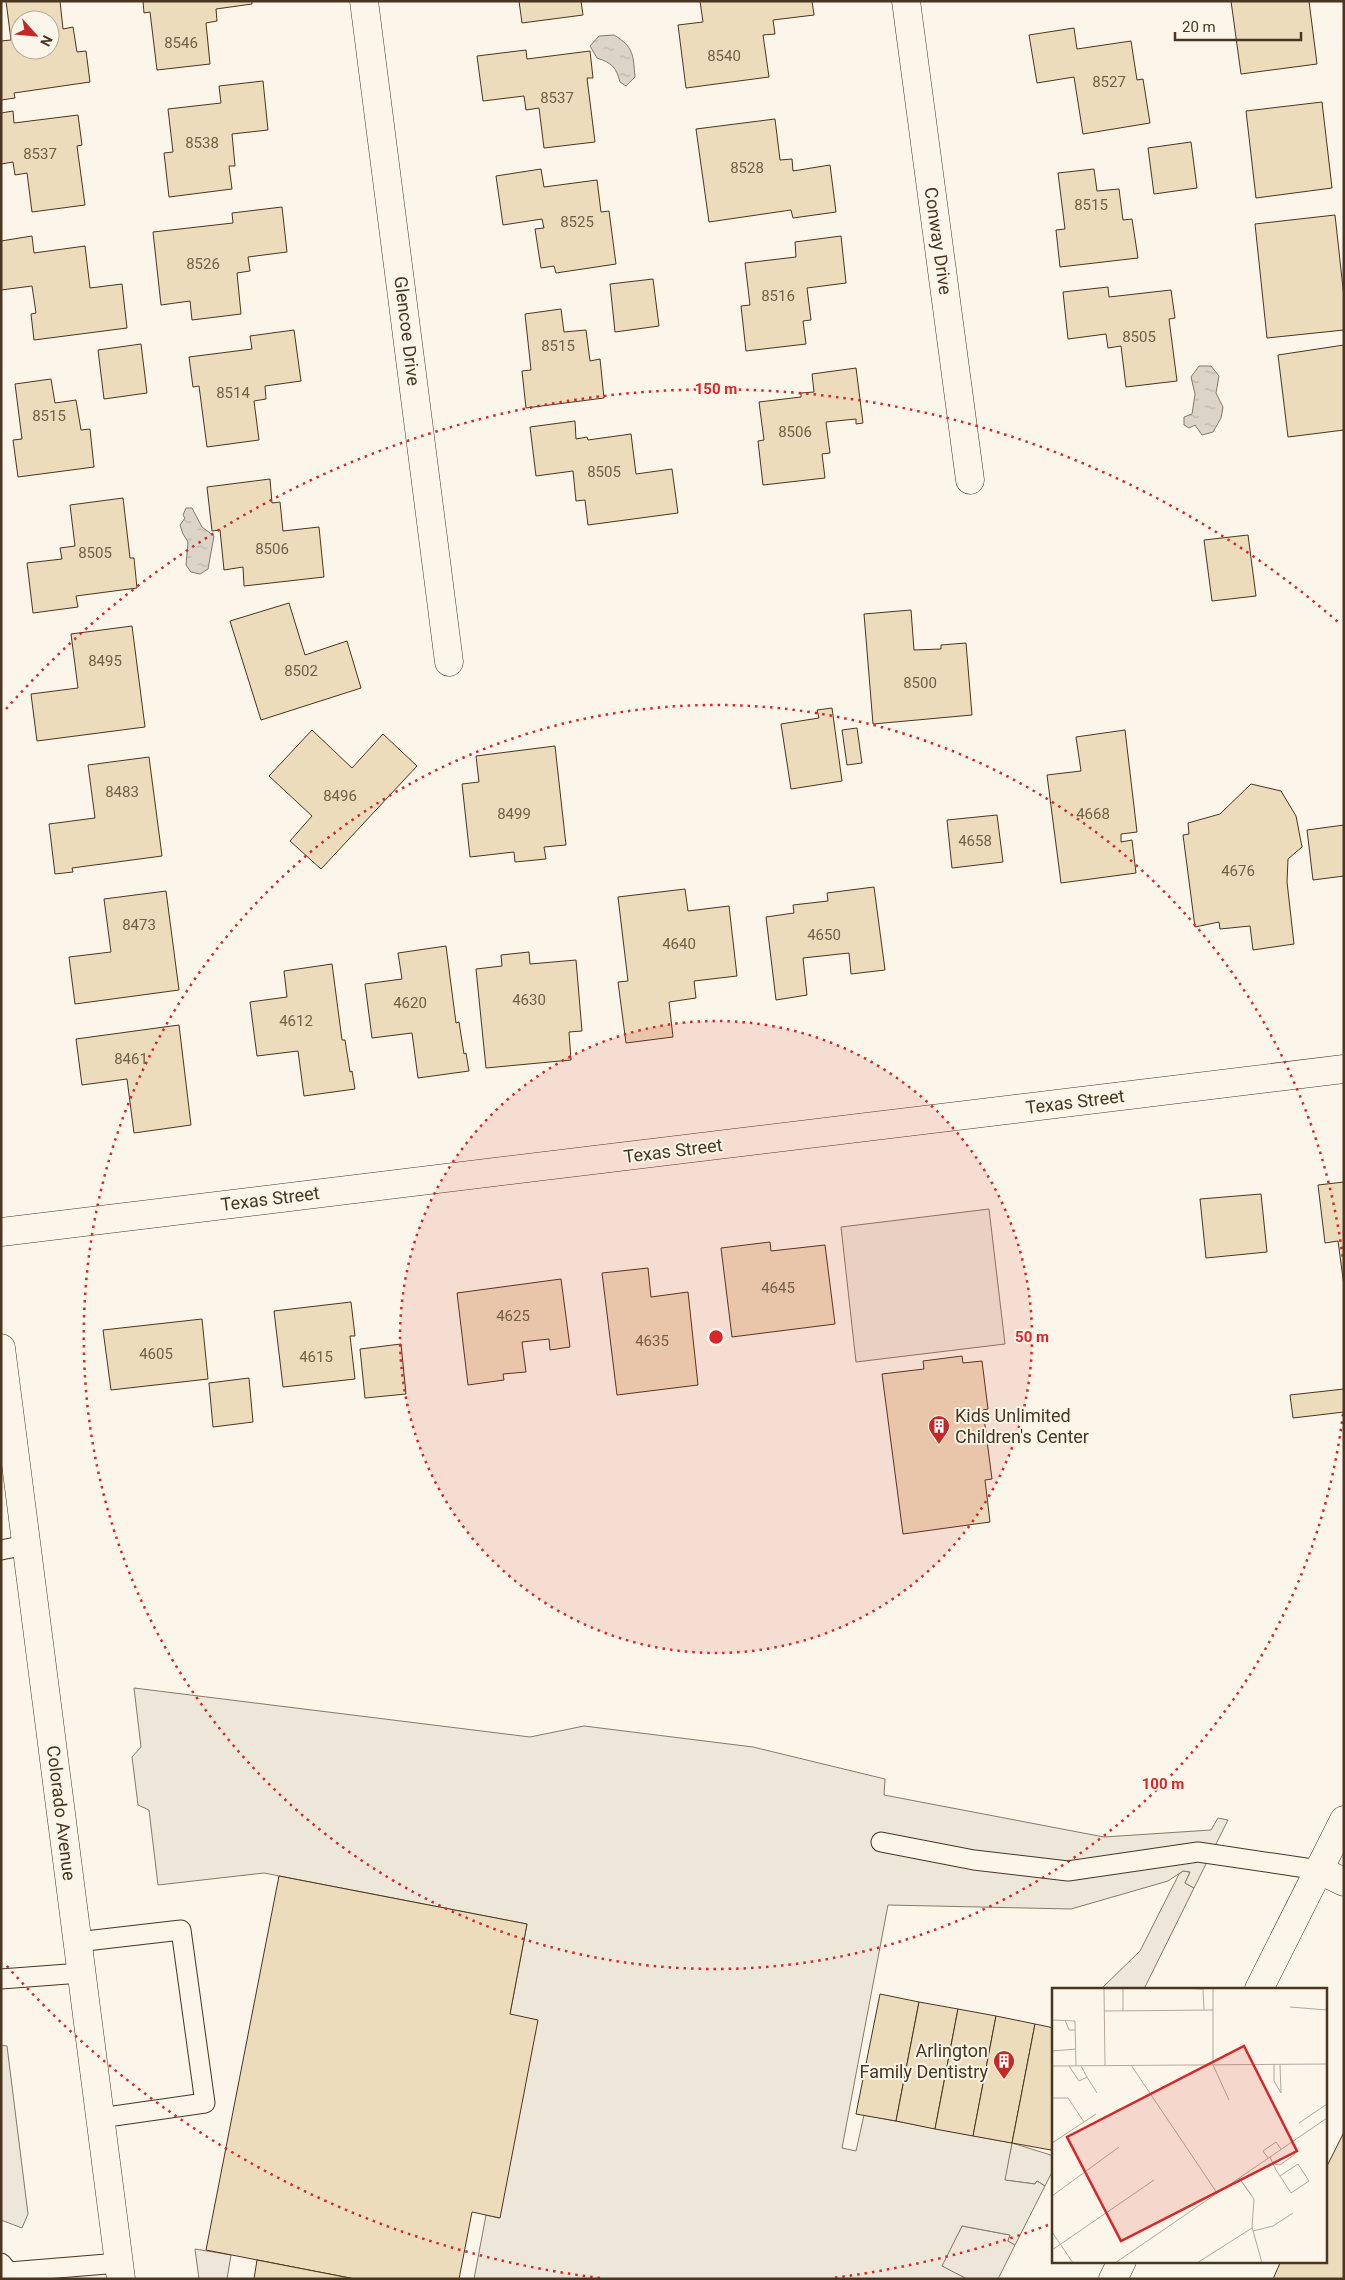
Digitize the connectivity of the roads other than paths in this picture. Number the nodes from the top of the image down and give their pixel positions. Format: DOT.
graph roads {
  1 [pos="364,1"];
  2 [pos="906,1"];
  3 [pos="970,480"];
  4 [pos="449,662"];
  5 [pos="1344,1069"];
  6 [pos="1,1232"];
  7 [pos="1,1348"];
  8 [pos="14,1548"];
  9 [pos="1344,1820"];
  10 [pos="881,1842"];
  11 [pos="1319,1870"];
  12 [pos="1344,1882"];
  13 [pos="77,1942"];
  14 [pos="81,1973"];
  15 [pos="1,1979"];
  16 [pos="1260,1988"];
  17 [pos="100,2118"];
  18 [pos="1122,2262"];
  19 [pos="1,2263"];
  20 [pos="120,2271"];
  21 [pos="1113,2279"];
  1 -- 4 [label="street, Glencoe Drive"];
  2 -- 3 [label="street, Conway Drive"];
  5 -- 6 [label="street, Texas Street"];
  7 -- 8 [label="street, Colorado Avenue"];
  8 -- 13 [label="street, Colorado Avenue"];
  9 -- 11 [label="street"];
  10 -- 11 [label="lane"];
  11 -- 12 [label="street"];
  11 -- 16 [label="street"];
  13 -- 14 [label="street, Colorado Avenue"];
  13 -- 17 [label="lane"];
  14 -- 15 [label="lane"];
  14 -- 17 [label="street, Colorado Avenue"];
  17 -- 20 [label="street, Colorado Avenue"];
  18 -- 21 [label="street"];
  19 -- 20 [label="lane"];
}
